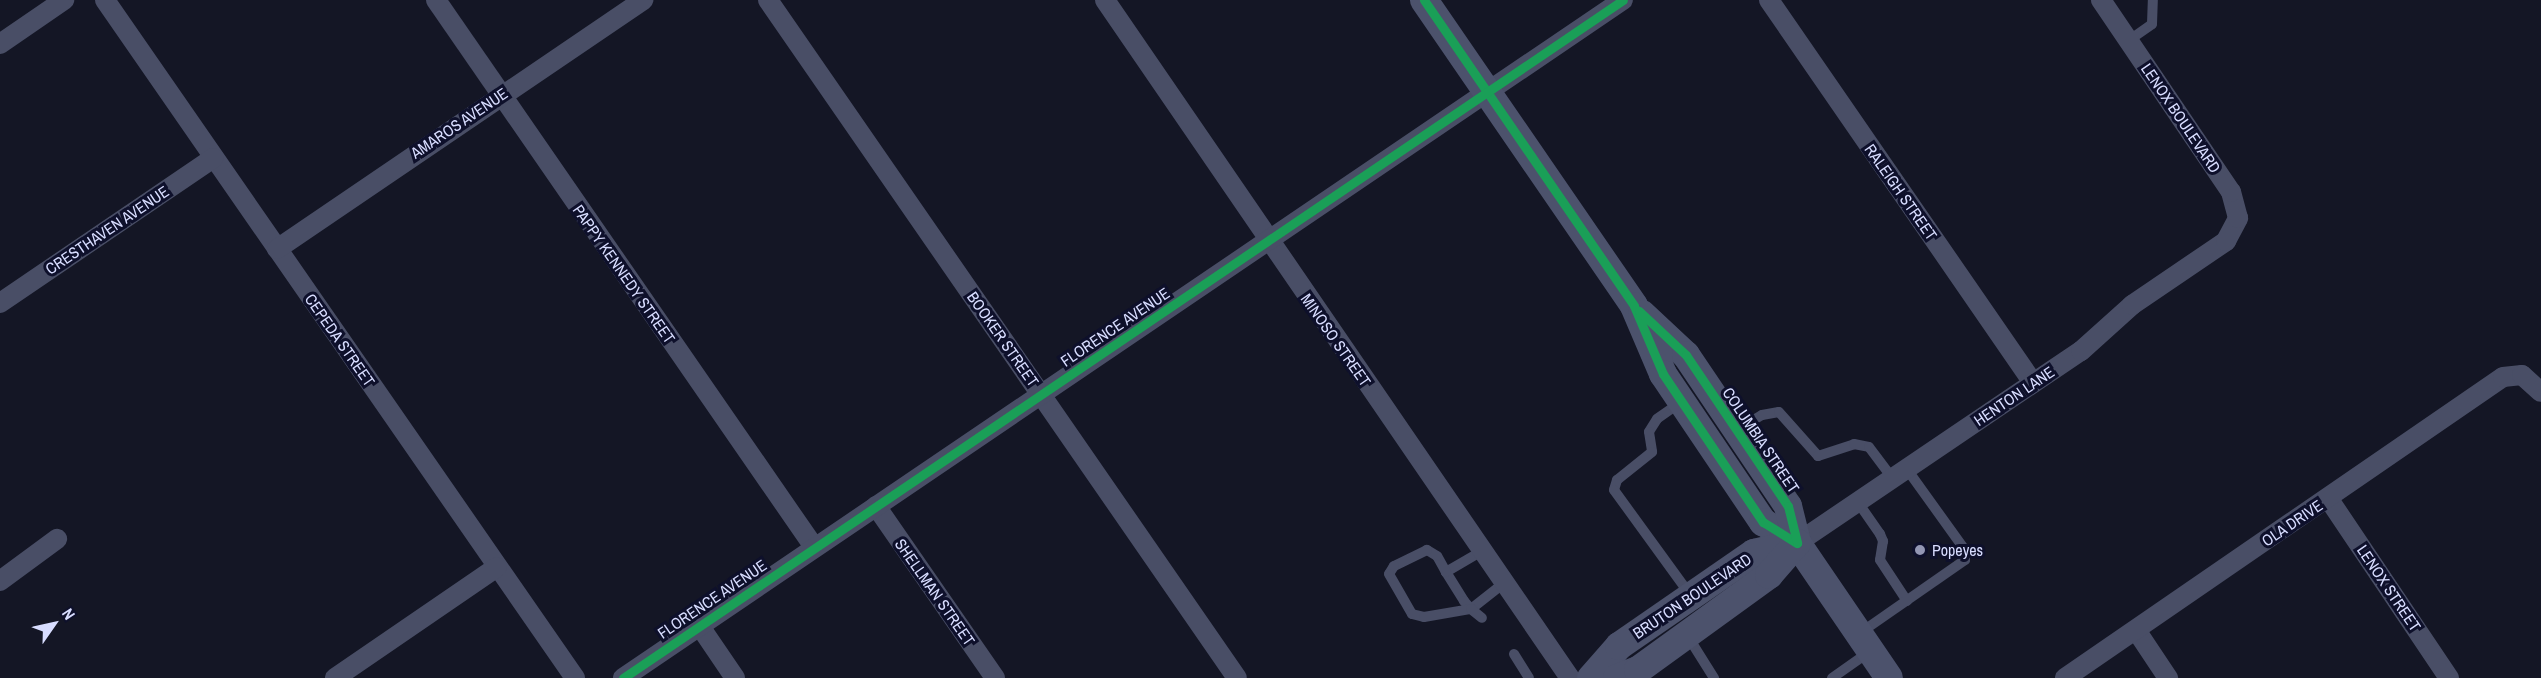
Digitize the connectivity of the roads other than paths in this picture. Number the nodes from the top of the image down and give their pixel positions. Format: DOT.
graph roads {
  1 [pos="64,0"];
  2 [pos="105,0"];
  3 [pos="436,0"];
  4 [pos="644,0"];
  5 [pos="768,0"];
  6 [pos="1105,0"];
  7 [pos="1424,0"];
  8 [pos="1623,0"];
  9 [pos="1769,0"];
  10 [pos="2101,0"];
  11 [pos="2152,0"];
  12 [pos="2128,41"];
  13 [pos="0,44"];
  14 [pos="1487,93"];
  15 [pos="500,95"];
  16 [pos="213,158"];
  17 [pos="1267,241"];
  18 [pos="2226,241"];
  19 [pos="277,249"];
  20 [pos="0,303"];
  21 [pos="1634,306"];
  22 [pos="2033,383"];
  23 [pos="2541,392"];
  24 [pos="1042,395"];
  25 [pos="1682,402"];
  26 [pos="1737,430"];
  27 [pos="1899,473"];
  28 [pos="2328,498"];
  29 [pos="1857,501"];
  30 [pos="876,506"];
  31 [pos="57,539"];
  32 [pos="1797,543"];
  33 [pos="814,547"];
  34 [pos="1482,551"];
  35 [pos="497,567"];
  36 [pos="1446,572"];
  37 [pos="0,581"];
  38 [pos="1504,583"];
  39 [pos="1691,596"];
  40 [pos="1907,601"];
  41 [pos="1471,609"];
  42 [pos="1482,618"];
  43 [pos="699,625"];
  44 [pos="2136,630"];
  45 [pos="1686,635"];
  46 [pos="1864,643"];
  47 [pos="1514,654"];
  48 [pos="335,678"];
  49 [pos="575,678"];
  50 [pos="623,678"];
  51 [pos="735,678"];
  52 [pos="995,678"];
  53 [pos="1237,678"];
  54 [pos="1529,678"];
  55 [pos="1570,678"];
  56 [pos="1591,678"];
  57 [pos="1617,678"];
  58 [pos="1714,678"];
  59 [pos="1832,678"];
  60 [pos="1889,678"];
  61 [pos="2065,678"];
  62 [pos="2168,678"];
  63 [pos="2449,678"];
  1 -- 13 [label="street"];
  2 -- 16 [label="street, CEPEDA STREET"];
  3 -- 15 [label="street, PAPPY KENNEDY STREET"];
  4 -- 15 [label="street, AMAROS AVENUE"];
  5 -- 24 [label="street, BOOKER STREET"];
  6 -- 17 [label="street, MINOSO STREET"];
  7 -- 14 [label="street, COLUMBIA STREET"];
  8 -- 14 [label="street, FLORENCE AVENUE"];
  9 -- 22 [label="street, RALEIGH STREET"];
  10 -- 12 [label="street, LENOX BOULEVARD"];
  11 -- 12 [label="lane"];
  12 -- 18 [label="street, LENOX BOULEVARD"];
  14 -- 17 [label="street, FLORENCE AVENUE"];
  14 -- 21 [label="street, COLUMBIA STREET"];
  15 -- 19 [label="street, AMAROS AVENUE"];
  15 -- 33 [label="street, PAPPY KENNEDY STREET"];
  16 -- 19 [label="street, CEPEDA STREET"];
  16 -- 20 [label="street, CRESTHAVEN AVENUE"];
  17 -- 24 [label="street, FLORENCE AVENUE"];
  17 -- 34 [label="street, MINOSO STREET"];
  18 -- 22 [label="street, HENTON LANE"];
  19 -- 35 [label="street, CEPEDA STREET"];
  21 -- 25 [label="street, COLUMBIA STREET"];
  21 -- 26 [label="street, COLUMBIA STREET"];
  22 -- 27 [label="street, HENTON LANE"];
  23 -- 28 [label="street, OLA DRIVE"];
  24 -- 30 [label="street, FLORENCE AVENUE"];
  24 -- 53 [label="street, BOOKER STREET"];
  25 -- 32 [label="street, COLUMBIA STREET"];
  25 -- 39 [label="lane"];
  26 -- 27 [label="lane"];
  26 -- 32 [label="street, COLUMBIA STREET"];
  27 -- 29 [label="street, HENTON LANE"];
  27 -- 40 [label="lane"];
  28 -- 44 [label="street, OLA DRIVE"];
  28 -- 63 [label="street, LENOX STREET"];
  29 -- 32 [label="street, HENTON LANE"];
  29 -- 40 [label="lane"];
  30 -- 33 [label="street, FLORENCE AVENUE"];
  30 -- 52 [label="street, SHELLMAN STREET"];
  31 -- 37 [label="street"];
  32 -- 39 [label="street, BRUTON BOULEVARD"];
  32 -- 45 [label="street, BRUTON BOULEVARD"];
  32 -- 46 [label="street, COLUMBIA STREET"];
  33 -- 43 [label="street, FLORENCE AVENUE"];
  34 -- 36 [label="lane"];
  34 -- 38 [label="street, MINOSO STREET"];
  35 -- 48 [label="street"];
  35 -- 49 [label="street, CEPEDA STREET"];
  36 -- 41 [label="lane"];
  36 -- 41 [label="lane"];
  38 -- 41 [label="lane"];
  38 -- 55 [label="street, MINOSO STREET"];
  39 -- 56 [label="street, BRUTON BOULEVARD"];
  40 -- 46 [label="lane"];
  41 -- 42 [label="lane"];
  43 -- 50 [label="street, FLORENCE AVENUE"];
  43 -- 51 [label="street"];
  44 -- 61 [label="street, OLA DRIVE"];
  44 -- 62 [label="street"];
  45 -- 57 [label="street, BRUTON BOULEVARD"];
  45 -- 58 [label="lane"];
  46 -- 59 [label="lane"];
  46 -- 60 [label="street, COLUMBIA STREET"];
  47 -- 54 [label="lane"];
}
